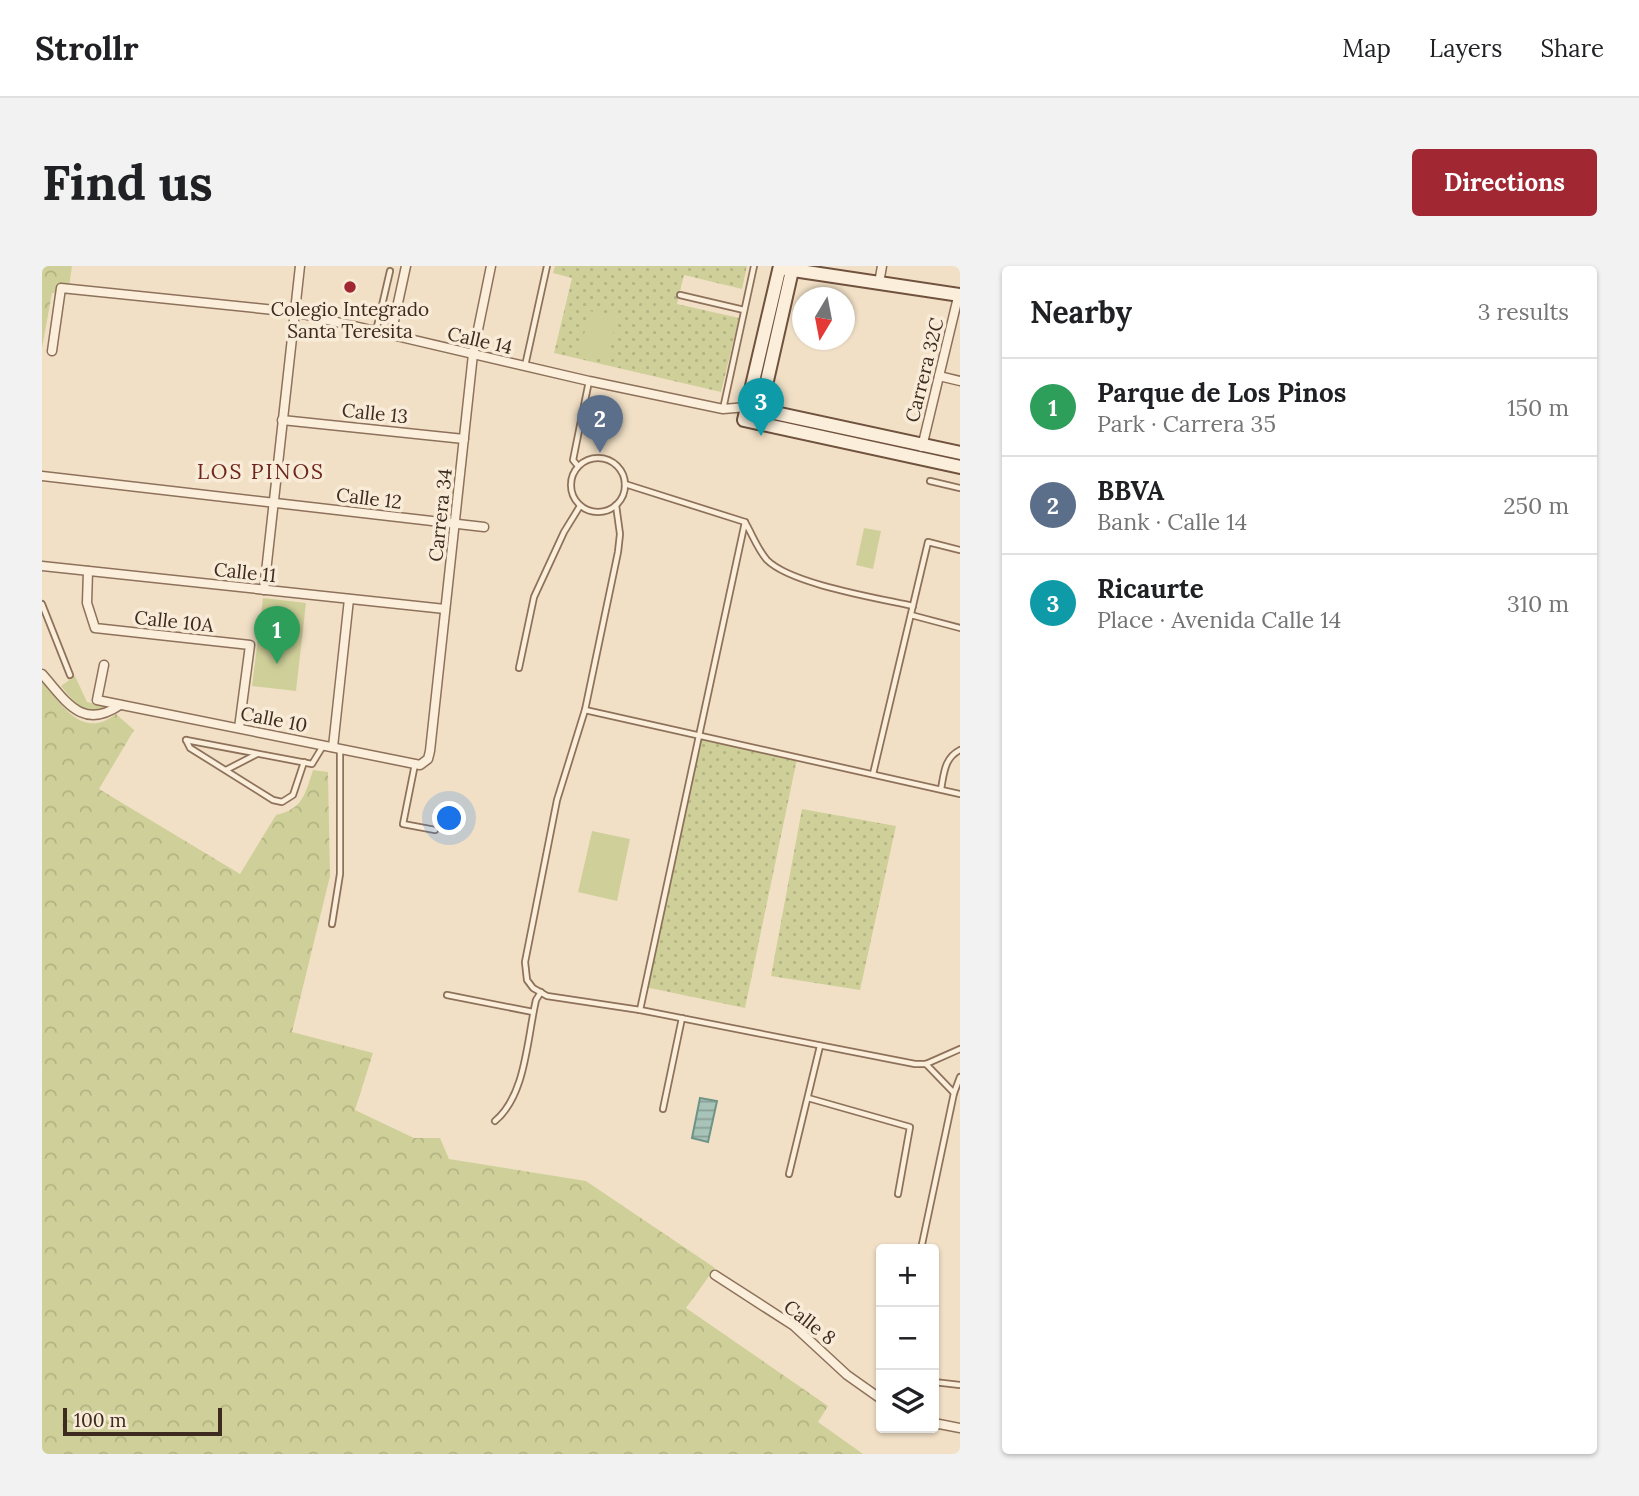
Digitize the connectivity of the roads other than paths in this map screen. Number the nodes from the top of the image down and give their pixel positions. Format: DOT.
graph roads {
  1 [pos="299,266"];
  2 [pos="406,266"];
  3 [pos="491,266"];
  4 [pos="547,266"];
  5 [pos="754,266"];
  6 [pos="882,266"];
  7 [pos="786,267"];
  8 [pos="390,271"];
  9 [pos="878,283"];
  10 [pos="960,293"];
  11 [pos="680,295"];
  12 [pos="744,310"];
  13 [pos="294,312"];
  14 [pos="376,332"];
  15 [pos="391,335"];
  16 [pos="52,351"];
  17 [pos="473,354"];
  18 [pos="525,366"];
  19 [pos="939,376"];
  20 [pos="589,381"];
  21 [pos="960,381"];
  22 [pos="723,409"];
  23 [pos="752,415"];
  24 [pos="282,420"];
  25 [pos="464,439"];
  26 [pos="923,444"];
  27 [pos="960,453"];
  28 [pos="919,458"];
  29 [pos="578,466"];
  30 [pos="960,467"];
  31 [pos="42,476"];
  32 [pos="930,481"];
  33 [pos="625,485"];
  34 [pos="960,488"];
  35 [pos="273,503"];
  36 [pos="617,505"];
  37 [pos="579,506"];
  38 [pos="745,522"];
  39 [pos="454,524"];
  40 [pos="484,527"];
  41 [pos="960,550"];
  42 [pos="42,566"];
  43 [pos="88,571"];
  44 [pos="264,590"];
  45 [pos="349,599"];
  46 [pos="42,604"];
  47 [pos="913,606"];
  48 [pos="445,609"];
  49 [pos="911,615"];
  50 [pos="960,628"];
  51 [pos="104,665"];
  52 [pos="519,668"];
  53 [pos="42,674"];
  54 [pos="70,675"];
  55 [pos="120,705"];
  56 [pos="585,710"];
  57 [pos="239,728"];
  58 [pos="698,735"];
  59 [pos="323,745"];
  60 [pos="337,748"];
  61 [pos="960,750"];
  62 [pos="258,753"];
  63 [pos="304,762"];
  64 [pos="418,764"];
  65 [pos="226,769"];
  66 [pos="873,774"];
  67 [pos="941,789"];
  68 [pos="960,794"];
  69 [pos="435,830"];
  70 [pos="332,924"];
  71 [pos="541,992"];
  72 [pos="447,995"];
  73 [pos="640,1010"];
  74 [pos="533,1012"];
  75 [pos="682,1018"];
  76 [pos="820,1045"];
  77 [pos="960,1049"];
  78 [pos="926,1064"];
  79 [pos="960,1077"];
  80 [pos="954,1093"];
  81 [pos="808,1098"];
  82 [pos="663,1109"];
  83 [pos="495,1121"];
  84 [pos="789,1174"];
  85 [pos="898,1194"];
  86 [pos="922,1244"];
  87 [pos="715,1275"];
  88 [pos="939,1383"];
  89 [pos="960,1385"];
  90 [pos="876,1395"];
  91 [pos="939,1424"];
  92 [pos="960,1428"];
  1 -- 13 [label="street"];
  2 -- 15 [label="street"];
  3 -- 17 [label="street, Carrera 34"];
  4 -- 18 [label="lane"];
  5 -- 12 [label="lane"];
  6 -- 9 [label="street"];
  7 -- 9 [label="main road"];
  7 -- 23 [label="main road"];
  8 -- 14 [label="lane"];
  9 -- 10 [label="main road"];
  10 -- 19 [label="street, Carrera 32C"];
  11 -- 12 [label="lane"];
  12 -- 22 [label="lane"];
  13 -- 14 [label="street, Calle 14"];
  13 -- 16 [label="street, Calle 14"];
  13 -- 24 [label="street"];
  14 -- 15 [label="street, Calle 14"];
  15 -- 17 [label="street, Calle 14"];
  17 -- 18 [label="street, Calle 14"];
  17 -- 25 [label="street, Carrera 34"];
  18 -- 20 [label="street, Calle 14"];
  19 -- 21 [label="street"];
  19 -- 26 [label="street, Carrera 32C"];
  20 -- 22 [label="street, Calle 14"];
  20 -- 29 [label="lane"];
  22 -- 23 [label="street, Calle 14"];
  23 -- 26 [label="main road"];
  23 -- 28 [label="main road"];
  24 -- 25 [label="street, Calle 13"];
  24 -- 35 [label="street"];
  25 -- 39 [label="street, Carrera 34"];
  26 -- 27 [label="main road"];
  26 -- 28 [label="street, Carrera 32C"];
  28 -- 30 [label="main road"];
  29 -- 33 [label="lane"];
  29 -- 37 [label="lane"];
  31 -- 35 [label="street, Calle 12"];
  32 -- 34 [label="lane"];
  33 -- 36 [label="lane"];
  33 -- 38 [label="lane"];
  35 -- 39 [label="street, Calle 12"];
  35 -- 44 [label="street"];
  36 -- 37 [label="lane"];
  36 -- 56 [label="lane"];
  37 -- 52 [label="lane"];
  38 -- 47 [label="lane"];
  38 -- 58 [label="lane"];
  39 -- 40 [label="street, Calle 12"];
  39 -- 48 [label="street, Carrera 34"];
  41 -- 47 [label="lane"];
  42 -- 43 [label="street, Calle 11"];
  43 -- 44 [label="street, Calle 11"];
  43 -- 57 [label="street, Calle 10A"];
  44 -- 45 [label="street, Calle 11"];
  45 -- 48 [label="street, Calle 11"];
  45 -- 60 [label="street"];
  46 -- 54 [label="lane"];
  47 -- 49 [label="lane"];
  48 -- 64 [label="street, Carrera 34"];
  49 -- 50 [label="lane"];
  49 -- 66 [label="lane"];
  51 -- 55 [label="street, Calle 10"];
  53 -- 55 [label="street, Calle 10"];
  55 -- 57 [label="street, Calle 10"];
  56 -- 58 [label="lane"];
  56 -- 71 [label="lane"];
  57 -- 59 [label="street, Calle 10"];
  58 -- 66 [label="lane"];
  58 -- 73 [label="lane"];
  59 -- 60 [label="street, Calle 10"];
  59 -- 63 [label="lane"];
  60 -- 64 [label="street, Calle 10"];
  60 -- 70 [label="lane"];
  61 -- 67 [label="lane"];
  62 -- 63 [label="lane"];
  62 -- 65 [label="lane"];
  62 -- 65 [label="lane"];
  63 -- 65 [label="lane"];
  64 -- 69 [label="lane"];
  66 -- 67 [label="lane"];
  67 -- 68 [label="lane"];
  71 -- 73 [label="lane"];
  71 -- 74 [label="lane"];
  72 -- 74 [label="lane"];
  73 -- 75 [label="lane"];
  74 -- 83 [label="lane"];
  75 -- 76 [label="lane"];
  75 -- 82 [label="lane"];
  76 -- 78 [label="lane"];
  76 -- 81 [label="lane"];
  77 -- 78 [label="lane"];
  78 -- 80 [label="lane"];
  79 -- 80 [label="lane"];
  80 -- 86 [label="lane"];
  81 -- 84 [label="lane"];
  81 -- 85 [label="lane"];
  87 -- 90 [label="street, Calle 8"];
  88 -- 89 [label="lane"];
  91 -- 92 [label="street"];
}
